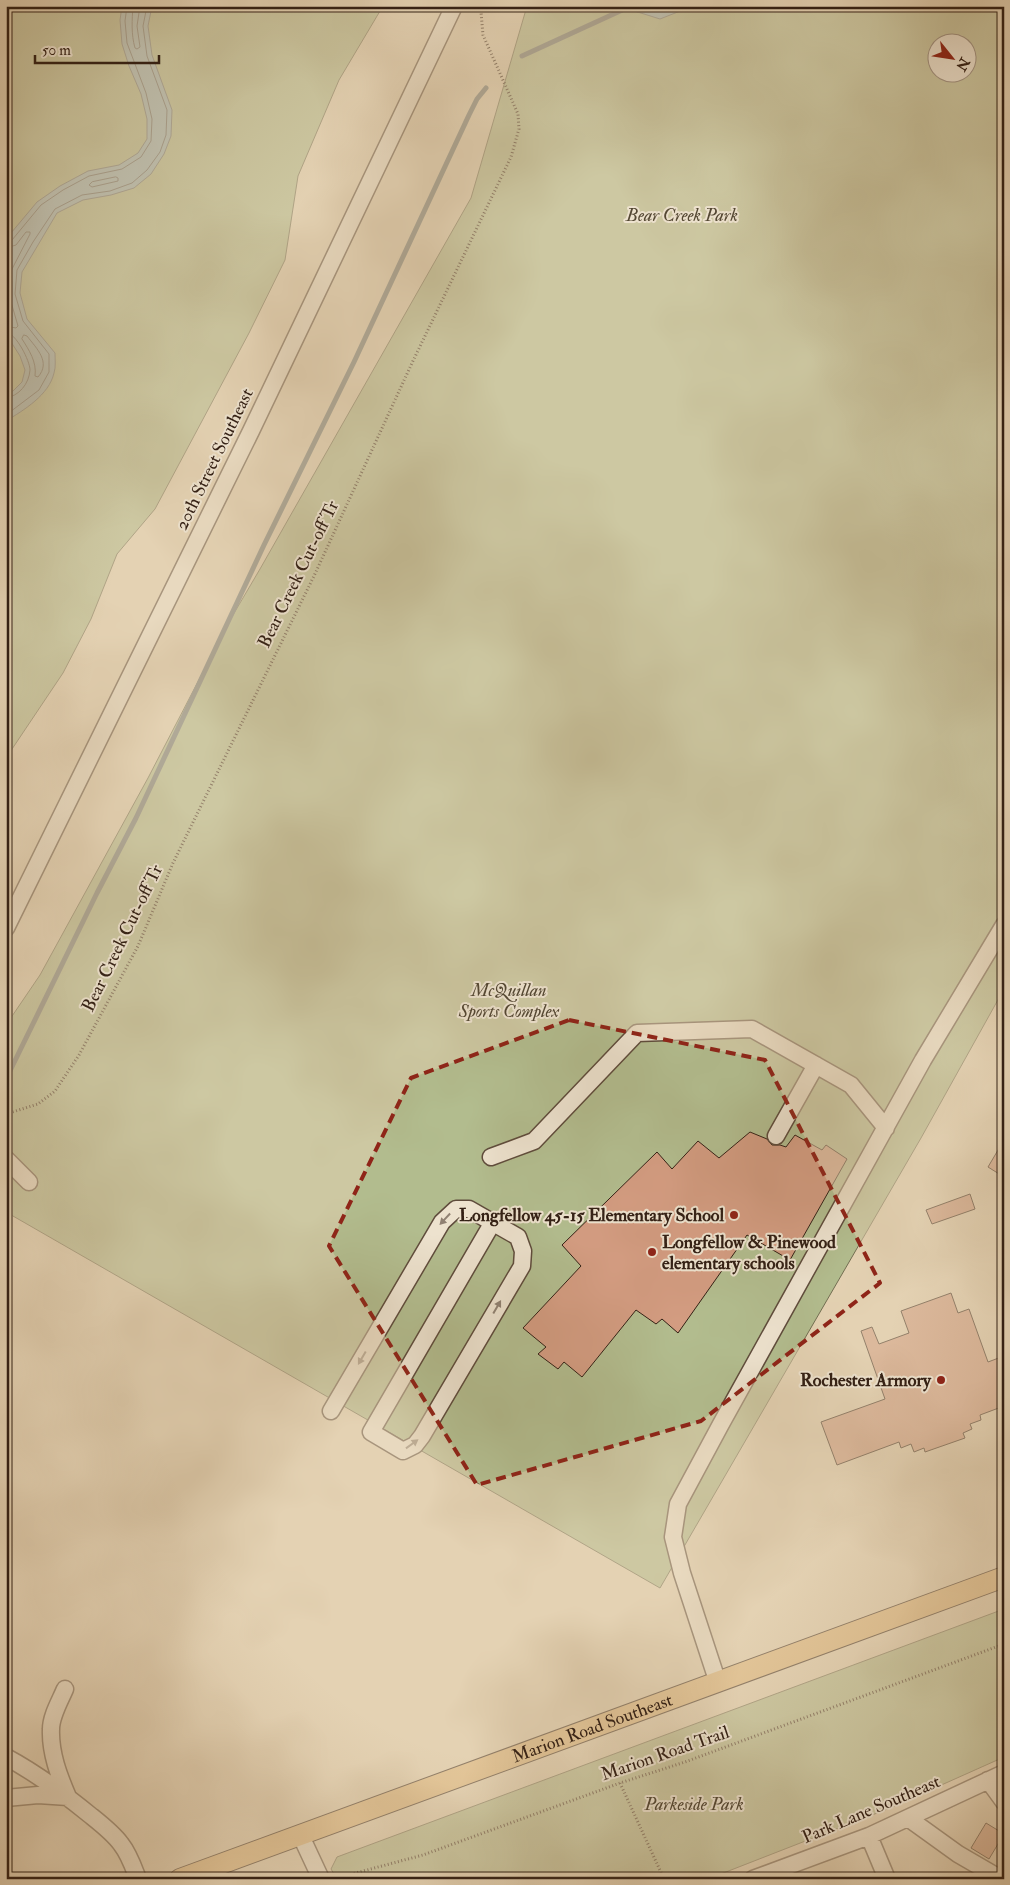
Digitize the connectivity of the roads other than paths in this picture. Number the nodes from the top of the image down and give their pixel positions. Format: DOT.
graph roads {
  1 [pos="454,6"];
  2 [pos="1004,925"];
  3 [pos="6,928"];
  4 [pos="816,1065"];
  5 [pos="886,1128"];
  6 [pos="776,1136"];
  7 [pos="491,1157"];
  8 [pos="6,1159"];
  9 [pos="30,1182"];
  10 [pos="494,1222"];
  11 [pos="331,1411"];
  12 [pos="1004,1577"];
  13 [pos="718,1683"];
  14 [pos="65,1689"];
  15 [pos="6,1757"];
  16 [pos="1004,1773"];
  17 [pos="988,1780"];
  18 [pos="68,1797"];
  19 [pos="6,1798"];
  20 [pos="1004,1802"];
  21 [pos="908,1818"];
  22 [pos="300,1834"];
  23 [pos="870,1836"];
  24 [pos="138,1879"];
  25 [pos="180,1879"];
  26 [pos="320,1879"];
  27 [pos="752,1879"];
  28 [pos="887,1879"];
  29 [pos="1001,1879"];
  1 -- 3 [label="street, 20th Street Southeast"];
  2 -- 5 [label="street"];
  4 -- 5 [label="street"];
  4 -- 6 [label="street"];
  4 -- 7 [label="street"];
  5 -- 13 [label="street"];
  8 -- 9 [label="street"];
  10 -- 10 [label="street, one-way"];
  10 -- 11 [label="street, one-way"];
  12 -- 13 [label="main road, Marion Road Southeast"];
  13 -- 22 [label="main road, Marion Road Southeast"];
  14 -- 18 [label="street"];
  15 -- 18 [label="street"];
  16 -- 17 [label="street, Park Lane Southeast"];
  17 -- 20 [label="street"];
  17 -- 21 [label="street, Park Lane Southeast"];
  18 -- 19 [label="street"];
  18 -- 24 [label="street"];
  21 -- 23 [label="street, Park Lane Southeast"];
  21 -- 29 [label="street"];
  22 -- 25 [label="main road, Marion Road Southeast"];
  22 -- 26 [label="street"];
  23 -- 27 [label="street, Park Lane Southeast"];
  23 -- 28 [label="street"];
}
